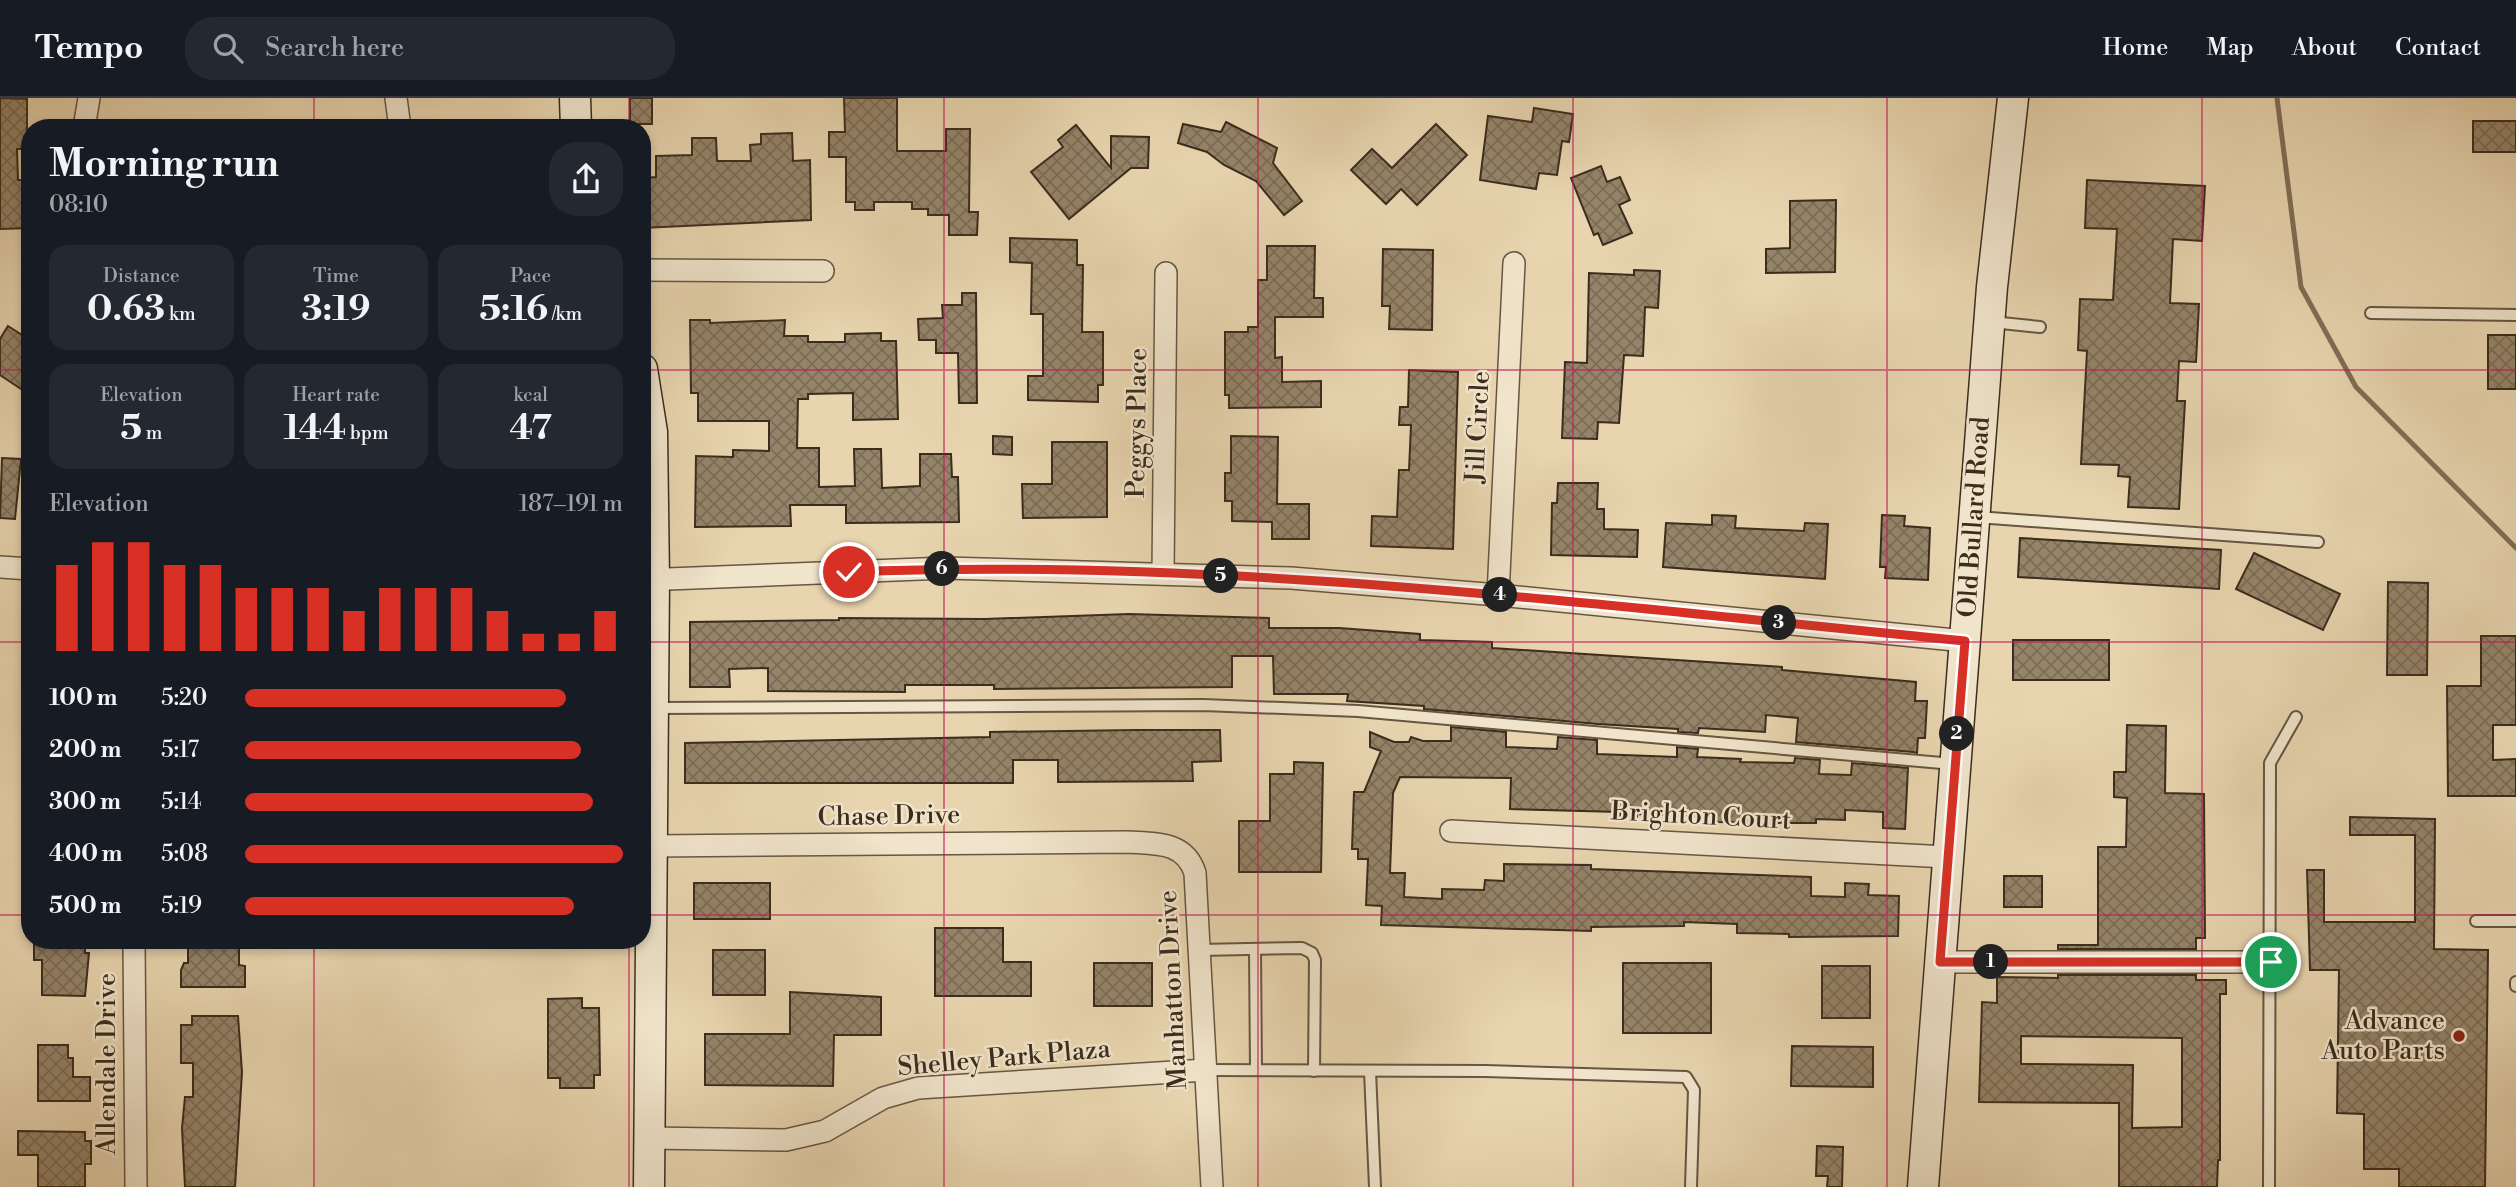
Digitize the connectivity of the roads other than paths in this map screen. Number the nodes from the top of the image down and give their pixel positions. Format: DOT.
graph roads {
  1 [pos="89,98"];
  2 [pos="396,98"];
  3 [pos="575,98"];
  4 [pos="2013,98"];
  5 [pos="86,119"];
  6 [pos="399,119"];
  7 [pos="576,119"];
  8 [pos="1514,263"];
  9 [pos="651,270"];
  10 [pos="823,271"];
  11 [pos="1166,272"];
  12 [pos="2371,313"];
  13 [pos="2516,316"];
  14 [pos="1989,322"];
  15 [pos="2040,327"];
  16 [pos="651,426"];
  17 [pos="651,469"];
  18 [pos="1974,517"];
  19 [pos="2318,542"];
  20 [pos="0,567"];
  21 [pos="21,568"];
  22 [pos="1163,574"];
  23 [pos="651,580"];
  24 [pos="1498,595"];
  25 [pos="1965,641"];
  26 [pos="651,657"];
  27 [pos="653,708"];
  28 [pos="2296,717"];
  29 [pos="1955,765"];
  30 [pos="1451,831"];
  31 [pos="1127,842"];
  32 [pos="652,846"];
  33 [pos="1947,857"];
  34 [pos="2476,921"];
  35 [pos="2516,921"];
  36 [pos="134,949"];
  37 [pos="1255,949"];
  38 [pos="1199,950"];
  39 [pos="1940,962"];
  40 [pos="2271,962"];
  41 [pos="1206,1070"];
  42 [pos="1256,1070"];
  43 [pos="1314,1071"];
  44 [pos="1370,1071"];
  45 [pos="650,1138"];
  46 [pos="136,1187"];
  47 [pos="649,1187"];
  48 [pos="1212,1187"];
  49 [pos="1375,1187"];
  50 [pos="1691,1187"];
  51 [pos="1923,1187"];
  52 [pos="2270,1187"];
  1 -- 5 [label="street"];
  2 -- 6 [label="street"];
  3 -- 7 [label="street"];
  4 -- 14 [label="street, Old Bullard Road"];
  8 -- 24 [label="street, Jill Circle"];
  9 -- 10 [label="street"];
  11 -- 22 [label="street, Peggys Place"];
  12 -- 13 [label="lane"];
  14 -- 15 [label="lane"];
  14 -- 18 [label="street, Old Bullard Road"];
  16 -- 17 [label="street"];
  18 -- 19 [label="lane"];
  18 -- 25 [label="street, Old Bullard Road"];
  20 -- 21 [label="street"];
  22 -- 23 [label="street"];
  22 -- 24 [label="street"];
  24 -- 25 [label="street"];
  25 -- 29 [label="street, Old Bullard Road"];
  26 -- 27 [label="street"];
  27 -- 29 [label="lane"];
  27 -- 32 [label="street"];
  28 -- 40 [label="lane"];
  29 -- 33 [label="street, Old Bullard Road"];
  30 -- 33 [label="street, Brighton Court"];
  31 -- 32 [label="street, Chase Drive"];
  31 -- 38 [label="street, Manhatton Drive"];
  32 -- 45 [label="street"];
  33 -- 39 [label="street, Old Bullard Road"];
  34 -- 35 [label="lane"];
  36 -- 46 [label="street, Allendale Drive"];
  37 -- 38 [label="lane"];
  37 -- 42 [label="lane"];
  37 -- 43 [label="lane"];
  38 -- 41 [label="street, Manhatton Drive"];
  39 -- 40 [label="street"];
  39 -- 51 [label="street, Old Bullard Road"];
  40 -- 52 [label="lane"];
  41 -- 42 [label="lane"];
  41 -- 45 [label="street, Shelley Park Plaza"];
  41 -- 48 [label="street, Manhatton Drive"];
  42 -- 43 [label="lane"];
  43 -- 44 [label="lane"];
  44 -- 49 [label="lane"];
  44 -- 50 [label="lane"];
  45 -- 47 [label="street"];
}
